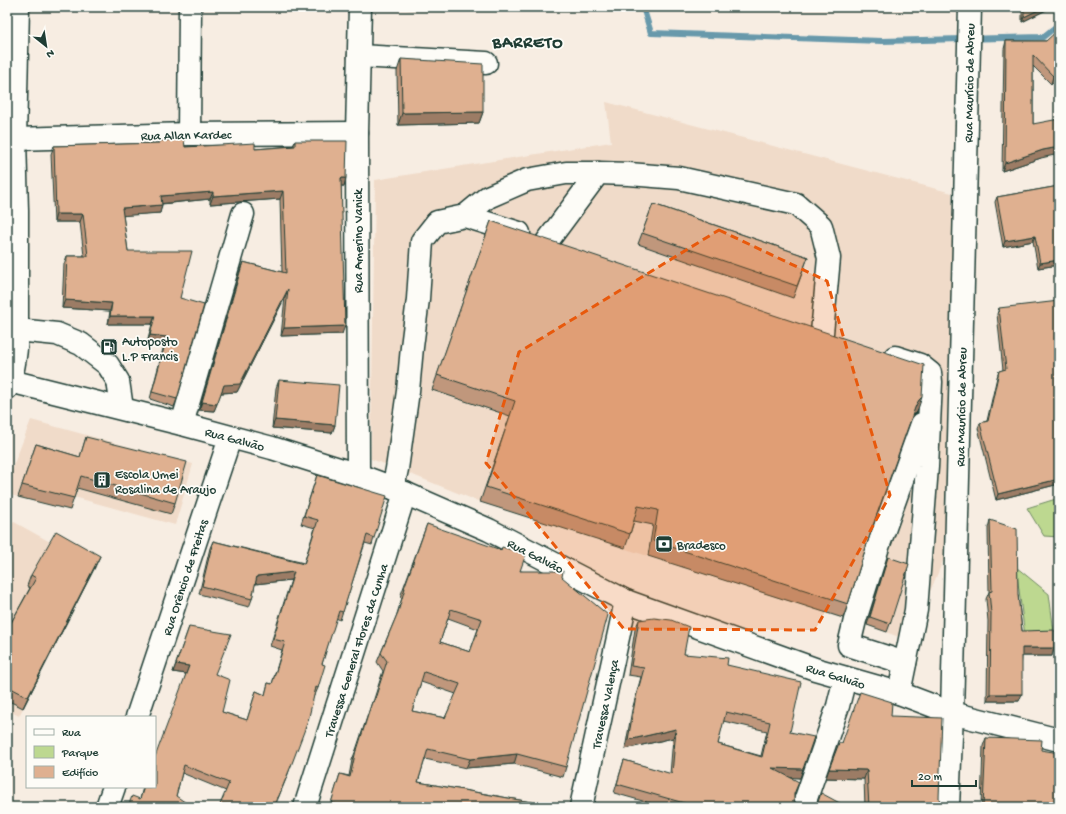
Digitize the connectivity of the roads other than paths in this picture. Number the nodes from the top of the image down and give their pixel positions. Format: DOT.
graph roads {
  1 [pos="18,7"];
  2 [pos="190,7"];
  3 [pos="360,7"];
  4 [pos="970,7"];
  5 [pos="359,56"];
  6 [pos="486,63"];
  7 [pos="12,111"];
  8 [pos="357,133"];
  9 [pos="189,134"];
  10 [pos="15,139"];
  11 [pos="598,173"];
  12 [pos="243,214"];
  13 [pos="465,216"];
  14 [pos="546,243"];
  15 [pos="567,249"];
  16 [pos="12,299"];
  17 [pos="17,330"];
  18 [pos="821,333"];
  19 [pos="875,350"];
  20 [pos="8,384"];
  21 [pos="931,399"];
  22 [pos="122,408"];
  23 [pos="182,424"];
  24 [pos="230,438"];
  25 [pos="358,475"];
  26 [pos="399,491"];
  27 [pos="626,601"];
  28 [pos="905,663"];
  29 [pos="845,678"];
  30 [pos="899,693"];
  31 [pos="952,713"];
  32 [pos="137,716"];
  33 [pos="1059,740"];
  34 [pos="114,788"];
  35 [pos="107,807"];
  36 [pos="305,807"];
  37 [pos="581,807"];
  38 [pos="803,807"];
  39 [pos="948,807"];
  1 -- 7 [label="street"];
  2 -- 9 [label="street"];
  3 -- 5 [label="street, Rua Amerino Vanick"];
  4 -- 31 [label="street, Rua Maurício de Abreu"];
  5 -- 6 [label="street"];
  5 -- 8 [label="street, Rua Amerino Vanick"];
  7 -- 10 [label="street"];
  8 -- 9 [label="street, Rua Allan Kardec"];
  8 -- 25 [label="street, Rua Amerino Vanick"];
  9 -- 10 [label="street, Rua Allan Kardec"];
  10 -- 16 [label="street"];
  11 -- 13 [label="street"];
  11 -- 14 [label="street"];
  11 -- 18 [label="street"];
  12 -- 23 [label="street"];
  13 -- 14 [label="street"];
  13 -- 26 [label="street, Travessa General Flores da Cunha"];
  14 -- 15 [label="street"];
  16 -- 17 [label="street"];
  17 -- 20 [label="street"];
  17 -- 22 [label="street"];
  19 -- 21 [label="street"];
  20 -- 22 [label="street, Rua Galvão"];
  21 -- 28 [label="street"];
  21 -- 28 [label="street"];
  22 -- 23 [label="street, Rua Galvão"];
  23 -- 24 [label="street, Rua Galvão"];
  24 -- 25 [label="street, Rua Galvão"];
  24 -- 32 [label="street, Rua Orêncio de Freitas"];
  25 -- 26 [label="street, Rua Galvão"];
  26 -- 27 [label="street, Rua Galvão"];
  26 -- 36 [label="street, Travessa General Flores da Cunha"];
  27 -- 29 [label="street, Rua Galvão"];
  27 -- 37 [label="street, Travessa Valença"];
  28 -- 30 [label="street"];
  29 -- 30 [label="street, Rua Galvão"];
  29 -- 38 [label="street"];
  30 -- 31 [label="street, Rua Galvão"];
  31 -- 33 [label="street, Rua Galvão"];
  31 -- 39 [label="street, Rua Maurício de Abreu"];
  34 -- 35 [label="street"];
}
